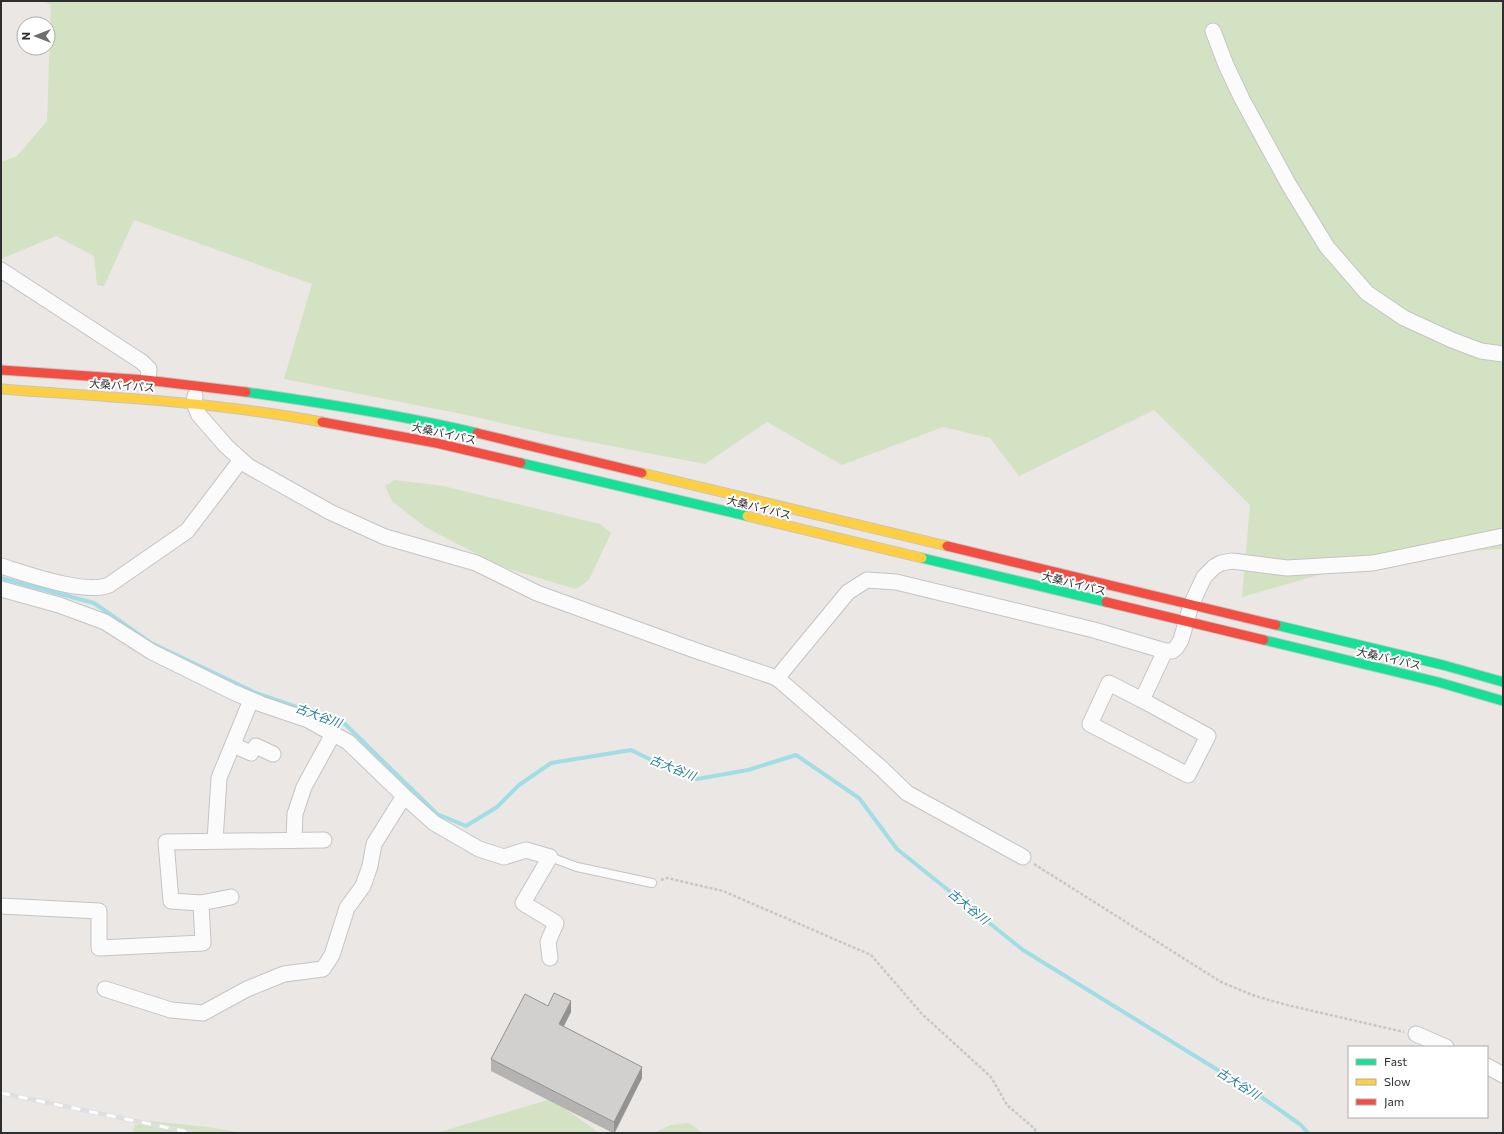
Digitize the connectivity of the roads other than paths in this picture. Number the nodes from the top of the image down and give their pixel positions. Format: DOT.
graph roads {
  1 [pos="1213,31"];
  2 [pos="2,272"];
  3 [pos="1503,354"];
  4 [pos="1,370"];
  5 [pos="148,380"];
  6 [pos="196,386"];
  7 [pos="1,389"];
  8 [pos="194,403"];
  9 [pos="241,460"];
  10 [pos="1503,536"];
  11 [pos="1,566"];
  12 [pos="1,588"];
  13 [pos="1191,605"];
  14 [pos="1186,622"];
  15 [pos="1164,651"];
  16 [pos="777,678"];
  17 [pos="1503,682"];
  18 [pos="251,700"];
  19 [pos="1142,700"];
  20 [pos="1503,700"];
  21 [pos="333,734"];
  22 [pos="233,745"];
  23 [pos="273,754"];
  24 [pos="404,796"];
  25 [pos="294,839"];
  26 [pos="324,840"];
  27 [pos="215,841"];
  28 [pos="1023,856"];
  29 [pos="550,857"];
  30 [pos="652,883"];
  31 [pos="231,897"];
  32 [pos="201,903"];
  33 [pos="1,906"];
  34 [pos="550,958"];
  35 [pos="105,988"];
  36 [pos="1416,1034"];
  37 [pos="1444,1046"];
  38 [pos="1488,1067"];
  39 [pos="1503,1075"];
  1 -- 3 [label="street"];
  2 -- 5 [label="street"];
  4 -- 5 [label="highway, 大桑バイパス"];
  5 -- 6 [label="highway, 大桑バイパス"];
  6 -- 8 [label="street"];
  6 -- 13 [label="highway, 大桑バイパス"];
  7 -- 8 [label="highway, 大桑バイパス"];
  8 -- 9 [label="street"];
  8 -- 14 [label="highway, 大桑バイパス"];
  9 -- 11 [label="street"];
  9 -- 16 [label="street"];
  10 -- 13 [label="street"];
  12 -- 18 [label="street"];
  13 -- 14 [label="street"];
  13 -- 17 [label="highway, 大桑バイパス"];
  14 -- 15 [label="street"];
  14 -- 20 [label="highway, 大桑バイパス"];
  15 -- 16 [label="street"];
  15 -- 19 [label="street"];
  16 -- 28 [label="street"];
  18 -- 21 [label="street"];
  18 -- 22 [label="street"];
  19 -- 19 [label="street"];
  21 -- 24 [label="street"];
  21 -- 25 [label="street"];
  22 -- 23 [label="street"];
  22 -- 27 [label="street"];
  24 -- 29 [label="street"];
  24 -- 35 [label="street"];
  25 -- 26 [label="street"];
  25 -- 27 [label="street"];
  27 -- 32 [label="street"];
  29 -- 30 [label="lane"];
  29 -- 34 [label="street"];
  31 -- 32 [label="street"];
  32 -- 33 [label="street"];
  36 -- 37 [label="street"];
  38 -- 39 [label="street"];
}
